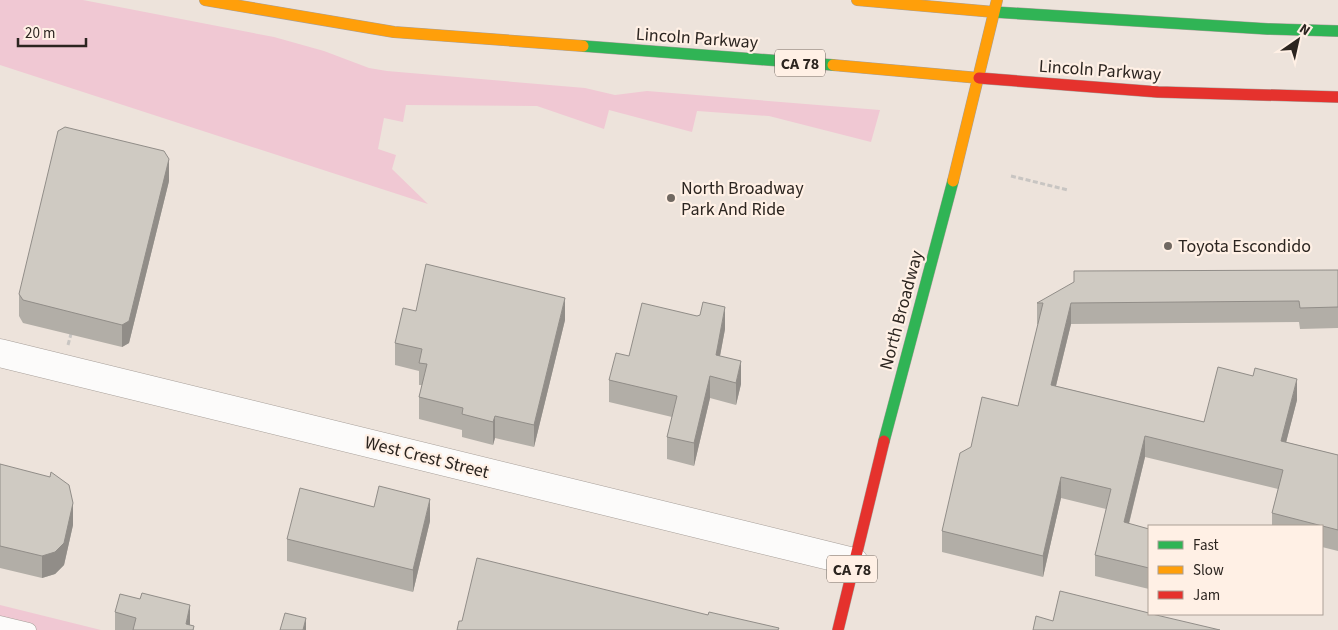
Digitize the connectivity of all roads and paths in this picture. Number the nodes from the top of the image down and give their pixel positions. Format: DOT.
graph roads {
  1 [pos="205,0"];
  2 [pos="857,0"];
  3 [pos="997,0"];
  4 [pos="994,12"];
  5 [pos="1338,30"];
  6 [pos="979,78"];
  7 [pos="1338,97"];
  8 [pos="1012,176"];
  9 [pos="1068,190"];
  10 [pos="71,334"];
  11 [pos="68,346"];
  12 [pos="0,352"];
  13 [pos="854,562"];
  14 [pos="0,623"];
  15 [pos="29,630"];
  16 [pos="838,630"];
  1 -- 6 [label="main road, Lincoln Parkway / CA 78"];
  2 -- 4 [label="main road"];
  3 -- 4 [label="main road, North Broadway"];
  4 -- 5 [label="main road"];
  4 -- 6 [label="main road, North Broadway / CA 78"];
  6 -- 7 [label="main road, Lincoln Parkway"];
  6 -- 13 [label="main road, North Broadway / CA 78"];
  8 -- 9 [label="path"];
  10 -- 11 [label="path"];
  12 -- 13 [label="street, West Crest Street"];
  13 -- 16 [label="main road, North Broadway / CA 78"];
  14 -- 15 [label="lane"];
}
